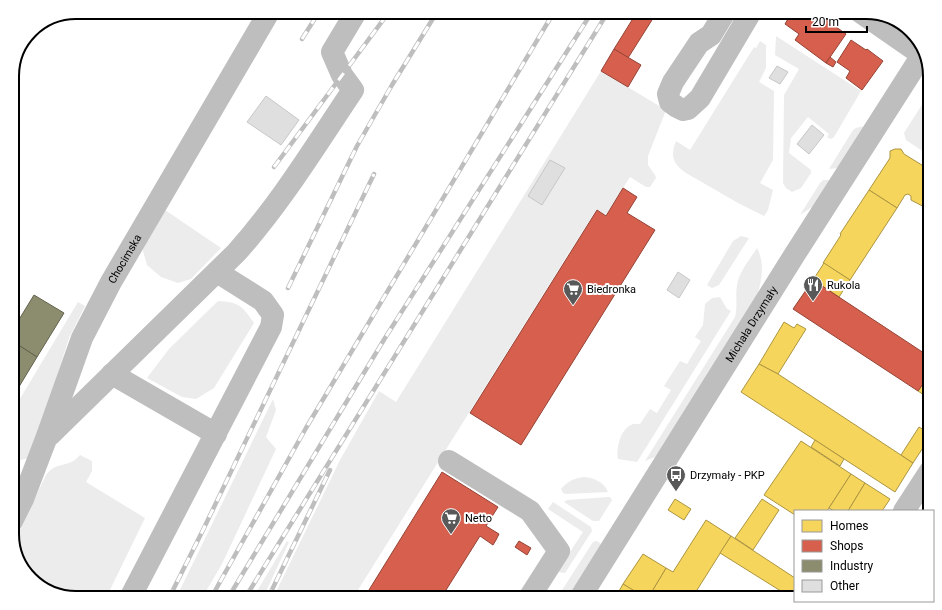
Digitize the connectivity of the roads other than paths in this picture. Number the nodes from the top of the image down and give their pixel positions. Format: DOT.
graph roads {
  1 [pos="265,19"];
  2 [pos="352,19"];
  3 [pos="721,19"];
  4 [pos="747,19"];
  5 [pos="870,19"];
  6 [pos="916,49"];
  7 [pos="920,58"];
  8 [pos="217,272"];
  9 [pos="112,374"];
  10 [pos="216,434"];
  11 [pos="46,439"];
  12 [pos="449,461"];
  13 [pos="923,482"];
  14 [pos="19,507"];
  15 [pos="905,510"];
  16 [pos="134,591"];
  17 [pos="533,591"];
  18 [pos="584,591"];
  1 -- 11 [label="street, Chocimska"];
  2 -- 8 [label="street"];
  3 -- 4 [label="street"];
  5 -- 6 [label="street"];
  7 -- 18 [label="street, Michała Drzymały"];
  8 -- 9 [label="street"];
  8 -- 10 [label="street"];
  9 -- 10 [label="street"];
  9 -- 11 [label="street"];
  10 -- 16 [label="street"];
  11 -- 14 [label="street, Chocimska"];
  12 -- 17 [label="street"];
  13 -- 15 [label="street"];
}
